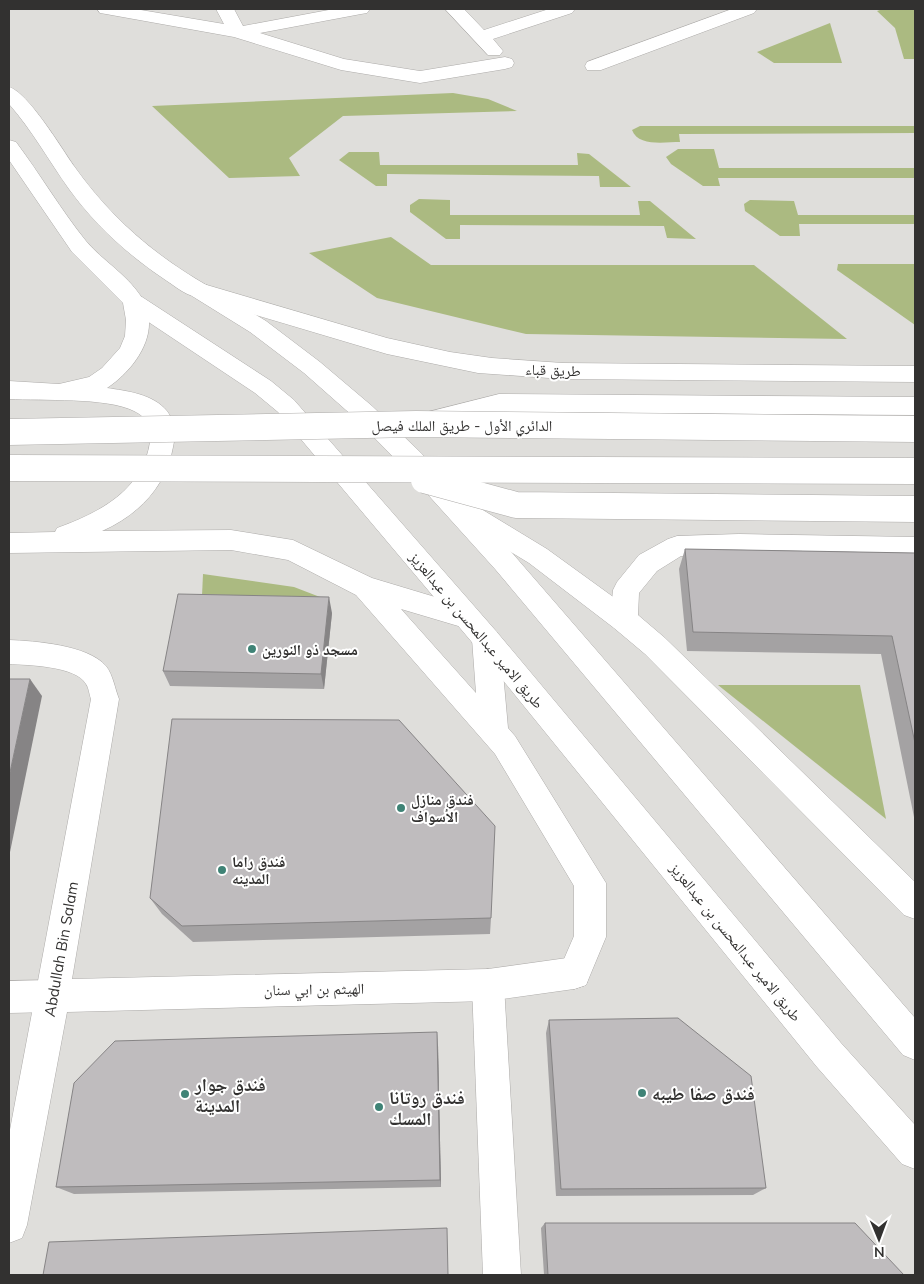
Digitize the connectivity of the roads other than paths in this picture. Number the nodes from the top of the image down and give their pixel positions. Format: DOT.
graph roads {
  1 [pos="106,9"];
  2 [pos="224,9"];
  3 [pos="361,9"];
  4 [pos="454,9"];
  5 [pos="566,9"];
  6 [pos="748,9"];
  7 [pos="300,14"];
  8 [pos="237,32"];
  9 [pos="482,37"];
  10 [pos="594,66"];
  11 [pos="9,93"];
  12 [pos="9,146"];
  13 [pos="200,291"];
  14 [pos="134,302"];
  15 [pos="915,374"];
  16 [pos="9,390"];
  17 [pos="66,392"];
  18 [pos="915,406"];
  19 [pos="416,424"];
  20 [pos="915,429"];
  21 [pos="9,432"];
  22 [pos="15,469"];
  23 [pos="389,470"];
  24 [pos="915,471"];
  25 [pos="459,508"];
  26 [pos="915,509"];
  27 [pos="13,543"];
  28 [pos="915,547"];
  29 [pos="365,587"];
  30 [pos="624,620"];
  31 [pos="476,628"];
  32 [pos="9,652"];
  33 [pos="494,733"];
  34 [pos="915,904"];
  35 [pos="488,985"];
  36 [pos="53,996"];
  37 [pos="9,997"];
  38 [pos="915,1042"];
  39 [pos="915,1151"];
  40 [pos="9,1225"];
  41 [pos="502,1275"];
  1 -- 8 [label="main road"];
  2 -- 8 [label="main road"];
  3 -- 7 [label="main road"];
  4 -- 9 [label="main road"];
  5 -- 9 [label="main road"];
  6 -- 10 [label="main road"];
  7 -- 8 [label="main road"];
  8 -- 9 [label="main road"];
  11 -- 13 [label="main road"];
  12 -- 14 [label="main road, طريق الامير عبدالمحسن بن عبدالعزيز"];
  13 -- 15 [label="main road, طريق قباء"];
  13 -- 25 [label="main road"];
  14 -- 17 [label="main road"];
  14 -- 31 [label="main road, طريق الامير عبدالمحسن بن عبدالعزيز"];
  16 -- 17 [label="main road"];
  17 -- 27 [label="main road"];
  18 -- 19 [label="main road, bridge"];
  19 -- 20 [label="main road, الدائري الأول - طريق الملك فيصل, bridge"];
  19 -- 21 [label="main road, الدائري الأول - طريق الملك فيصل, bridge"];
  22 -- 23 [label="main road, bridge"];
  23 -- 24 [label="main road, bridge"];
  23 -- 26 [label="main road, bridge"];
  25 -- 30 [label="main road"];
  25 -- 38 [label="main road"];
  27 -- 29 [label="main road"];
  28 -- 30 [label="main road"];
  29 -- 31 [label="main road"];
  29 -- 33 [label="main road"];
  30 -- 34 [label="main road"];
  31 -- 33 [label="main road"];
  31 -- 39 [label="main road, طريق الامير عبدالمحسن بن عبدالعزيز"];
  32 -- 36 [label="main road, Abdullah Bin Salam"];
  33 -- 35 [label="main road, الهيثم بن ابي سنان"];
  35 -- 36 [label="main road, الهيثم بن ابي سنان"];
  35 -- 41 [label="main road"];
  36 -- 37 [label="main road, الهيثم بن ابي سنان"];
  36 -- 40 [label="main road, Abdullah Bin Salam"];
}
